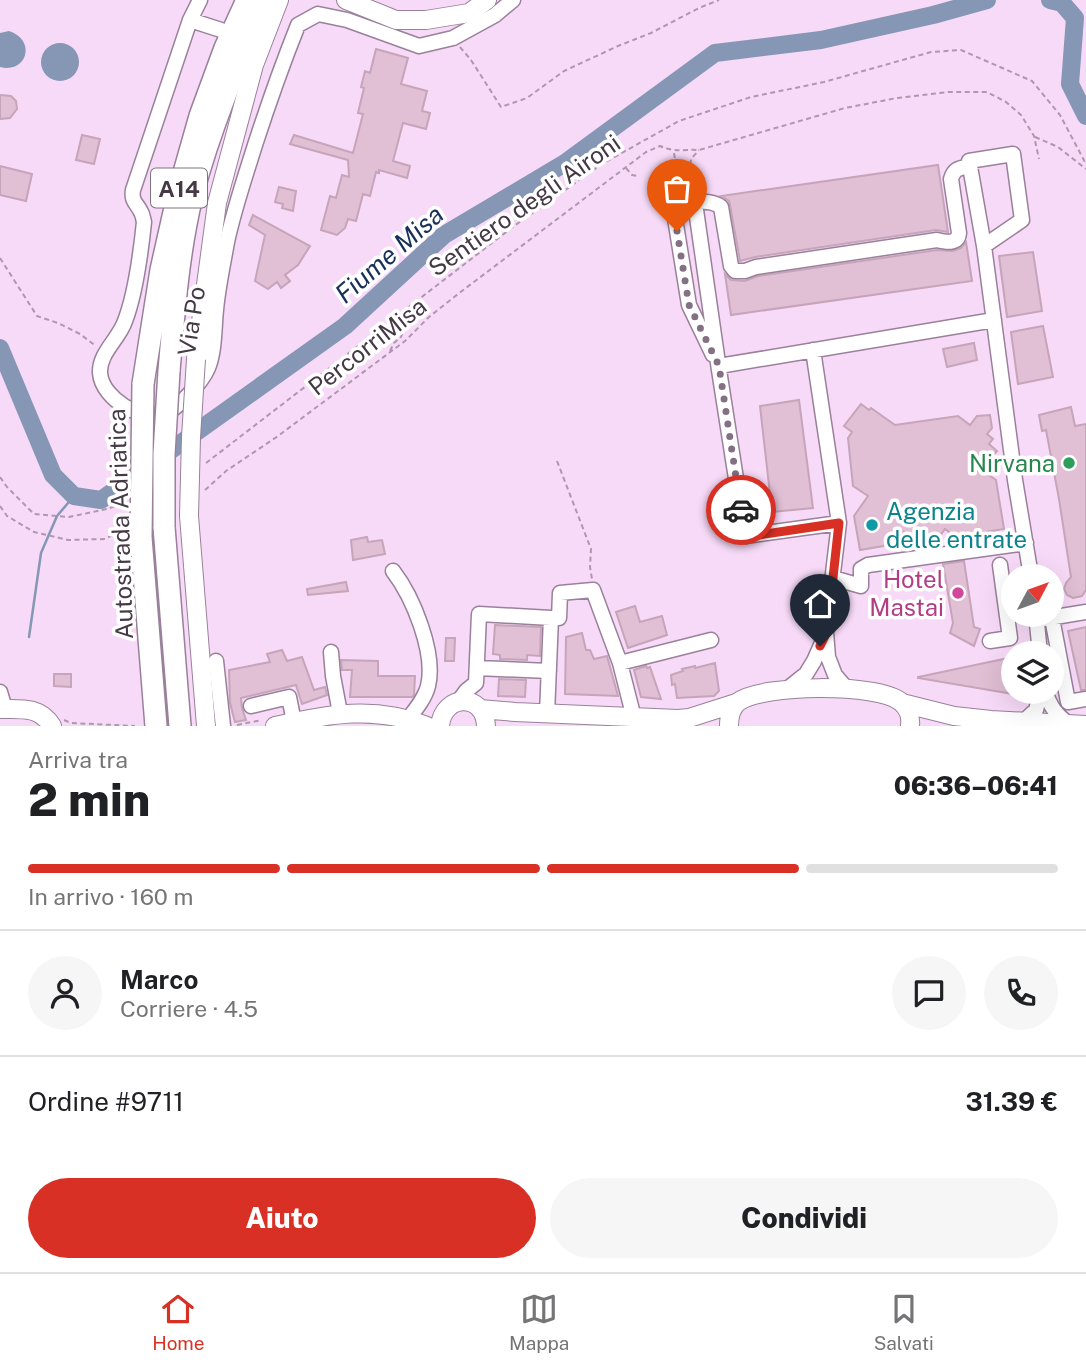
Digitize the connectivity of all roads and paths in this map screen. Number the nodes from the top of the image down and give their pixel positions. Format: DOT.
graph roads {
  1 [pos="200,0"];
  2 [pos="247,0"];
  3 [pos="346,0"];
  4 [pos="487,0"];
  5 [pos="513,0"];
  6 [pos="719,0"];
  7 [pos="276,1"];
  8 [pos="364,5"];
  9 [pos="190,20"];
  10 [pos="221,30"];
  11 [pos="453,38"];
  12 [pos="1034,136"];
  13 [pos="699,150"];
  14 [pos="674,152"];
  15 [pos="1039,159"];
  16 [pos="1086,163"];
  17 [pos="970,166"];
  18 [pos="625,167"];
  19 [pos="1086,169"];
  20 [pos="637,176"];
  21 [pos="695,203"];
  22 [pos="984,246"];
  23 [pos="0,258"];
  24 [pos="414,302"];
  25 [pos="994,320"];
  26 [pos="813,350"];
  27 [pos="106,352"];
  28 [pos="390,352"];
  29 [pos="719,366"];
  30 [pos="557,461"];
  31 [pos="205,463"];
  32 [pos="0,477"];
  33 [pos="202,492"];
  34 [pos="130,500"];
  35 [pos="0,506"];
  36 [pos="839,523"];
  37 [pos="136,532"];
  38 [pos="1026,543"];
  39 [pos="1029,564"];
  40 [pos="1000,565"];
  41 [pos="1001,570"];
  42 [pos="393,571"];
  43 [pos="833,578"];
  44 [pos="593,590"];
  45 [pos="1086,612"];
  46 [pos="1064,616"];
  47 [pos="551,618"];
  48 [pos="1010,627"];
  49 [pos="1054,627"];
  50 [pos="827,632"];
  51 [pos="711,640"];
  52 [pos="990,640"];
  53 [pos="331,652"];
  54 [pos="216,661"];
  55 [pos="620,663"];
  56 [pos="477,668"];
  57 [pos="549,671"];
  58 [pos="847,689"];
  59 [pos="786,690"];
  60 [pos="1086,699"];
  61 [pos="2,703"];
  62 [pos="736,703"];
  63 [pos="902,703"];
  64 [pos="1038,704"];
  65 [pos="1050,704"];
  66 [pos="251,706"];
  67 [pos="340,713"];
  68 [pos="447,713"];
  69 [pos="547,714"];
  70 [pos="483,717"];
  71 [pos="634,718"];
  72 [pos="205,719"];
  73 [pos="179,720"];
  74 [pos="397,720"];
  75 [pos="294,722"];
  76 [pos="313,722"];
  77 [pos="1023,722"];
  78 [pos="55,723"];
  79 [pos="149,723"];
  80 [pos="1078,724"];
  81 [pos="223,726"];
  82 [pos="275,726"];
  83 [pos="427,726"];
  84 [pos="729,726"];
  85 [pos="909,726"];
  1 -- 9 [label="street, Via Po"];
  2 -- 37 [label="highway, Autostrada Adriatica / A14, bridge"];
  3 -- 8 [label="main road"];
  4 -- 8 [label="main road"];
  5 -- 11 [label="street, Via Po"];
  6 -- 11 [label="path"];
  7 -- 72 [label="main road, bridge"];
  7 -- 73 [label="highway, Autostrada Adriatica / A14, bridge"];
  9 -- 10 [label="street"];
  9 -- 27 [label="street, Via Po"];
  11 -- 27 [label="street, Via Po"];
  12 -- 13 [label="path, PercorriMisa"];
  12 -- 15 [label="path, PercorriMisa"];
  12 -- 19 [label="path"];
  13 -- 14 [label="path, PercorriMisa"];
  13 -- 14 [label="path"];
  14 -- 18 [label="path, PercorriMisa"];
  16 -- 24 [label="path, Sentiero degli Aironi"];
  17 -- 21 [label="street"];
  17 -- 22 [label="street"];
  17 -- 22 [label="street"];
  18 -- 20 [label="path"];
  18 -- 28 [label="path, PercorriMisa"];
  21 -- 29 [label="street"];
  21 -- 29 [label="street"];
  22 -- 25 [label="street"];
  23 -- 27 [label="path"];
  24 -- 28 [label="path"];
  24 -- 31 [label="path, Sentiero degli Aironi"];
  25 -- 26 [label="street"];
  25 -- 38 [label="street"];
  26 -- 29 [label="street"];
  26 -- 36 [label="street"];
  28 -- 33 [label="path, PercorriMisa"];
  29 -- 36 [label="street"];
  30 -- 44 [label="path"];
  32 -- 34 [label="path"];
  35 -- 37 [label="path"];
  36 -- 43 [label="street"];
  37 -- 79 [label="highway, Autostrada Adriatica / A14"];
  38 -- 39 [label="street"];
  38 -- 43 [label="street"];
  40 -- 41 [label="street"];
  42 -- 74 [label="street"];
  43 -- 50 [label="street"];
  44 -- 47 [label="street"];
  44 -- 55 [label="street"];
  45 -- 46 [label="street"];
  47 -- 56 [label="street"];
  47 -- 57 [label="street"];
  48 -- 52 [label="street"];
  49 -- 60 [label="street"];
  50 -- 58 [label="street"];
  50 -- 59 [label="street"];
  51 -- 55 [label="street"];
  53 -- 67 [label="street"];
  54 -- 81 [label="street"];
  55 -- 71 [label="street"];
  56 -- 57 [label="street"];
  56 -- 68 [label="street"];
  57 -- 69 [label="street"];
  58 -- 59 [label="main road"];
  58 -- 63 [label="main road"];
  59 -- 62 [label="main road"];
  61 -- 78 [label="main road"];
  62 -- 71 [label="main road"];
  62 -- 84 [label="main road"];
  63 -- 77 [label="main road"];
  63 -- 85 [label="main road"];
  64 -- 77 [label="street"];
  65 -- 80 [label="street"];
  66 -- 75 [label="street"];
  67 -- 74 [label="main road"];
  67 -- 76 [label="main road"];
  68 -- 70 [label="main road"];
  68 -- 74 [label="main road"];
  69 -- 70 [label="main road"];
  69 -- 71 [label="main road"];
  74 -- 83 [label="main road"];
  75 -- 76 [label="main road"];
  75 -- 82 [label="main road"];
  77 -- 80 [label="main road"];
  78 -- 79 [label="path"];
}
